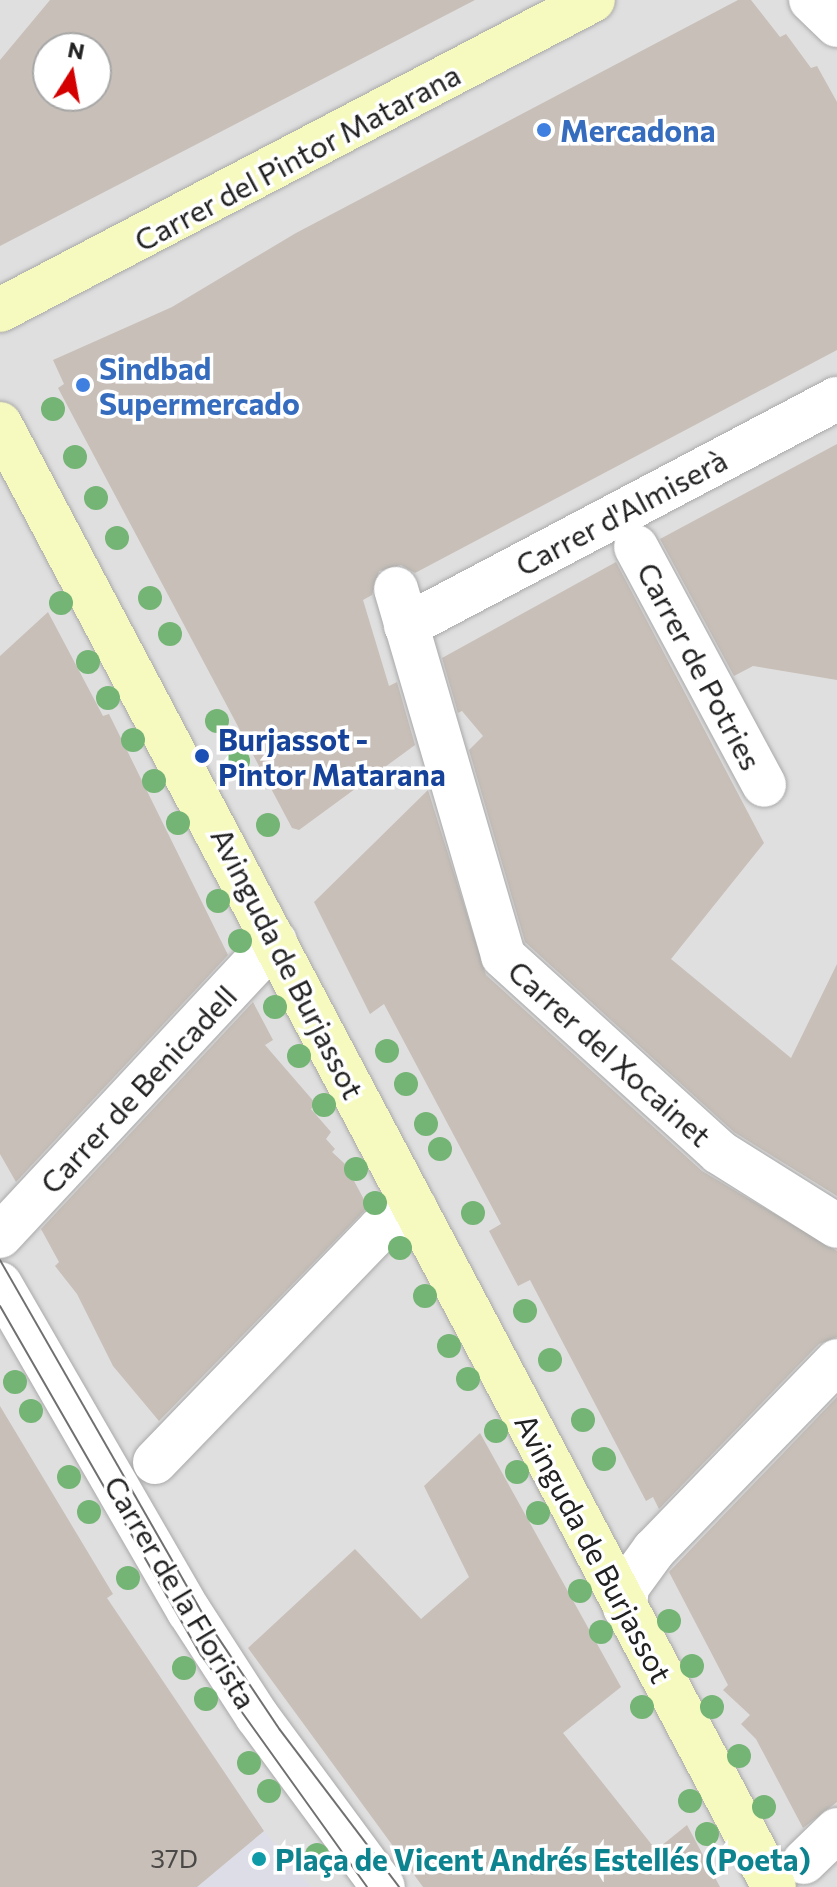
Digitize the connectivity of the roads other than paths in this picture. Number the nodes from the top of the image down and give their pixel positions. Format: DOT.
graph roads {
  1 [pos="593,0"];
  2 [pos="811,0"];
  3 [pos="837,25"];
  4 [pos="0,310"];
  5 [pos="837,399"];
  6 [pos="0,424"];
  7 [pos="636,547"];
  8 [pos="401,607"];
  9 [pos="764,785"];
  10 [pos="275,941"];
  11 [pos="415,1207"];
  12 [pos="837,1226"];
  13 [pos="0,1236"];
  14 [pos="0,1284"];
  15 [pos="837,1361"];
  16 [pos="155,1462"];
  17 [pos="625,1608"];
  18 [pos="837,1830"];
  19 [pos="789,1874"];
  20 [pos="383,1887"];
  1 -- 4 [label="main road, Carrer del Pintor Matarana"];
  2 -- 3 [label="street"];
  5 -- 8 [label="street, Carrer d'Almiserà"];
  6 -- 10 [label="main road, Avinguda de Burjassot"];
  7 -- 9 [label="street, Carrer de Potries"];
  8 -- 12 [label="street, Carrer del Xocainet"];
  10 -- 11 [label="main road, Avinguda de Burjassot"];
  10 -- 13 [label="street, Carrer de Benicadell"];
  11 -- 16 [label="street"];
  11 -- 17 [label="main road, Avinguda de Burjassot"];
  14 -- 20 [label="street, Carrer de la Florista"];
  15 -- 17 [label="street"];
  17 -- 19 [label="main road, Avinguda de Burjassot"];
  18 -- 19 [label="street"];
}
